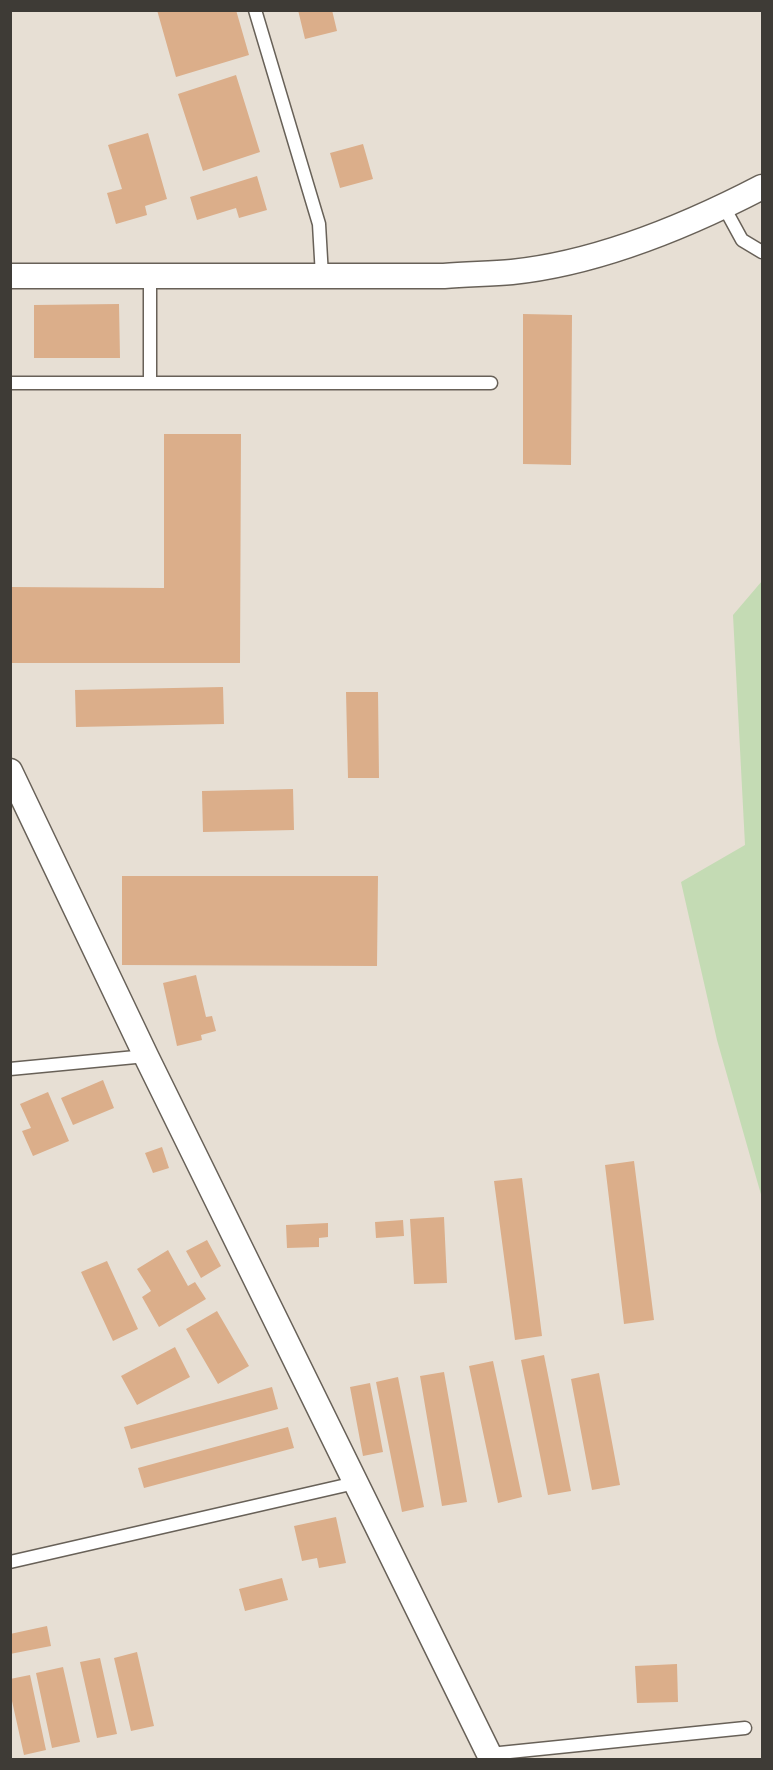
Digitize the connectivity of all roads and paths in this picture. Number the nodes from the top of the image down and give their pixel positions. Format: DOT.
graph roads {
  1 [pos="255,10"];
  2 [pos="762,187"];
  3 [pos="724,207"];
  4 [pos="762,252"];
  5 [pos="10,276"];
  6 [pos="150,276"];
  7 [pos="322,276"];
  8 [pos="10,383"];
  9 [pos="150,383"];
  10 [pos="491,383"];
  11 [pos="10,771"];
  12 [pos="146,1056"];
  13 [pos="10,1069"];
  14 [pos="355,1483"];
  15 [pos="10,1562"];
  16 [pos="745,1728"];
  17 [pos="491,1757"];
  1 -- 7 [label="lane"];
  2 -- 3 [label="street"];
  3 -- 4 [label="lane"];
  3 -- 7 [label="street"];
  5 -- 6 [label="street"];
  6 -- 7 [label="street"];
  6 -- 9 [label="lane"];
  8 -- 9 [label="lane"];
  9 -- 10 [label="lane"];
  11 -- 12 [label="street"];
  12 -- 13 [label="lane"];
  12 -- 14 [label="street"];
  14 -- 15 [label="lane"];
  14 -- 17 [label="street"];
  16 -- 17 [label="lane"];
}
